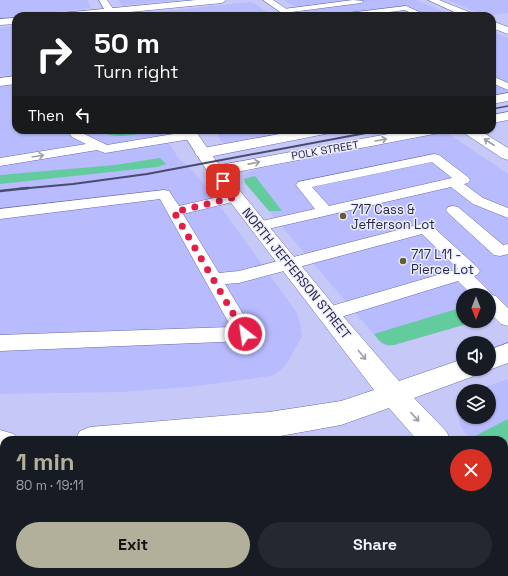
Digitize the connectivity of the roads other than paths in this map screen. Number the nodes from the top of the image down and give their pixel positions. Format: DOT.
graph roads {
  1 [pos="103,0"];
  2 [pos="222,0"];
  3 [pos="267,0"];
  4 [pos="360,0"];
  5 [pos="432,0"];
  6 [pos="111,12"];
  7 [pos="128,12"];
  8 [pos="283,12"];
  9 [pos="296,12"];
  10 [pos="373,12"];
  11 [pos="415,12"];
  12 [pos="461,12"];
  13 [pos="12,21"];
  14 [pos="0,22"];
  15 [pos="496,26"];
  16 [pos="508,31"];
  17 [pos="12,80"];
  18 [pos="496,81"];
  19 [pos="0,82"];
  20 [pos="508,87"];
  21 [pos="508,97"];
  22 [pos="496,99"];
  23 [pos="508,116"];
  24 [pos="496,118"];
  25 [pos="76,134"];
  26 [pos="184,134"];
  27 [pos="195,134"];
  28 [pos="304,134"];
  29 [pos="413,134"];
  30 [pos="475,134"];
  31 [pos="98,146"];
  32 [pos="203,153"];
  33 [pos="508,155"];
  34 [pos="0,162"];
  35 [pos="215,171"];
  36 [pos="453,182"];
  37 [pos="236,197"];
  38 [pos="453,210"];
  39 [pos="325,211"];
  40 [pos="174,212"];
  41 [pos="508,213"];
  42 [pos="0,214"];
  43 [pos="259,226"];
  44 [pos="508,249"];
  45 [pos="289,264"];
  46 [pos="461,274"];
  47 [pos="213,280"];
  48 [pos="476,288"];
  49 [pos="496,308"];
  50 [pos="328,314"];
  51 [pos="508,319"];
  52 [pos="0,343"];
  53 [pos="508,353"];
  54 [pos="496,357"];
  55 [pos="456,372"];
  56 [pos="394,395"];
  57 [pos="169,436"];
  58 [pos="432,436"];
  1 -- 6 [label="street"];
  2 -- 7 [label="street"];
  3 -- 8 [label="street"];
  4 -- 9 [label="lane"];
  5 -- 12 [label="street"];
  10 -- 11 [label="lane"];
  13 -- 14 [label="street"];
  15 -- 16 [label="street"];
  17 -- 19 [label="street"];
  18 -- 20 [label="lane"];
  21 -- 22 [label="street"];
  23 -- 24 [label="street"];
  25 -- 31 [label="lane"];
  26 -- 31 [label="lane"];
  27 -- 32 [label="street, NORTH JEFFERSON STREET"];
  28 -- 32 [label="street, POLK STREET"];
  35 -- 29 [label="street, POLK STREET, one-way"];
  33 -- 30 [label="street, one-way"];
  34 -- 31 [label="lane, one-way"];
  32 -- 35 [label="street, NORTH JEFFERSON STREET"];
  35 -- 37 [label="street, NORTH JEFFERSON STREET"];
  36 -- 39 [label="lane"];
  36 -- 39 [label="lane"];
  36 -- 41 [label="lane"];
  37 -- 40 [label="lane"];
  37 -- 43 [label="street, NORTH JEFFERSON STREET"];
  38 -- 44 [label="lane"];
  39 -- 43 [label="lane"];
  40 -- 42 [label="lane"];
  40 -- 47 [label="lane"];
  43 -- 45 [label="street, NORTH JEFFERSON STREET"];
  45 -- 46 [label="lane"];
  45 -- 47 [label="lane"];
  45 -- 50 [label="street, NORTH JEFFERSON STREET"];
  46 -- 48 [label="lane"];
  46 -- 50 [label="lane"];
  47 -- 52 [label="lane"];
  49 -- 51 [label="lane"];
  50 -- 56 [label="street, NORTH JEFFERSON STREET, one-way"];
  53 -- 54 [label="street"];
  55 -- 56 [label="street"];
  56 -- 57 [label="street"];
  56 -- 58 [label="street, NORTH JEFFERSON STREET, one-way"];
}
